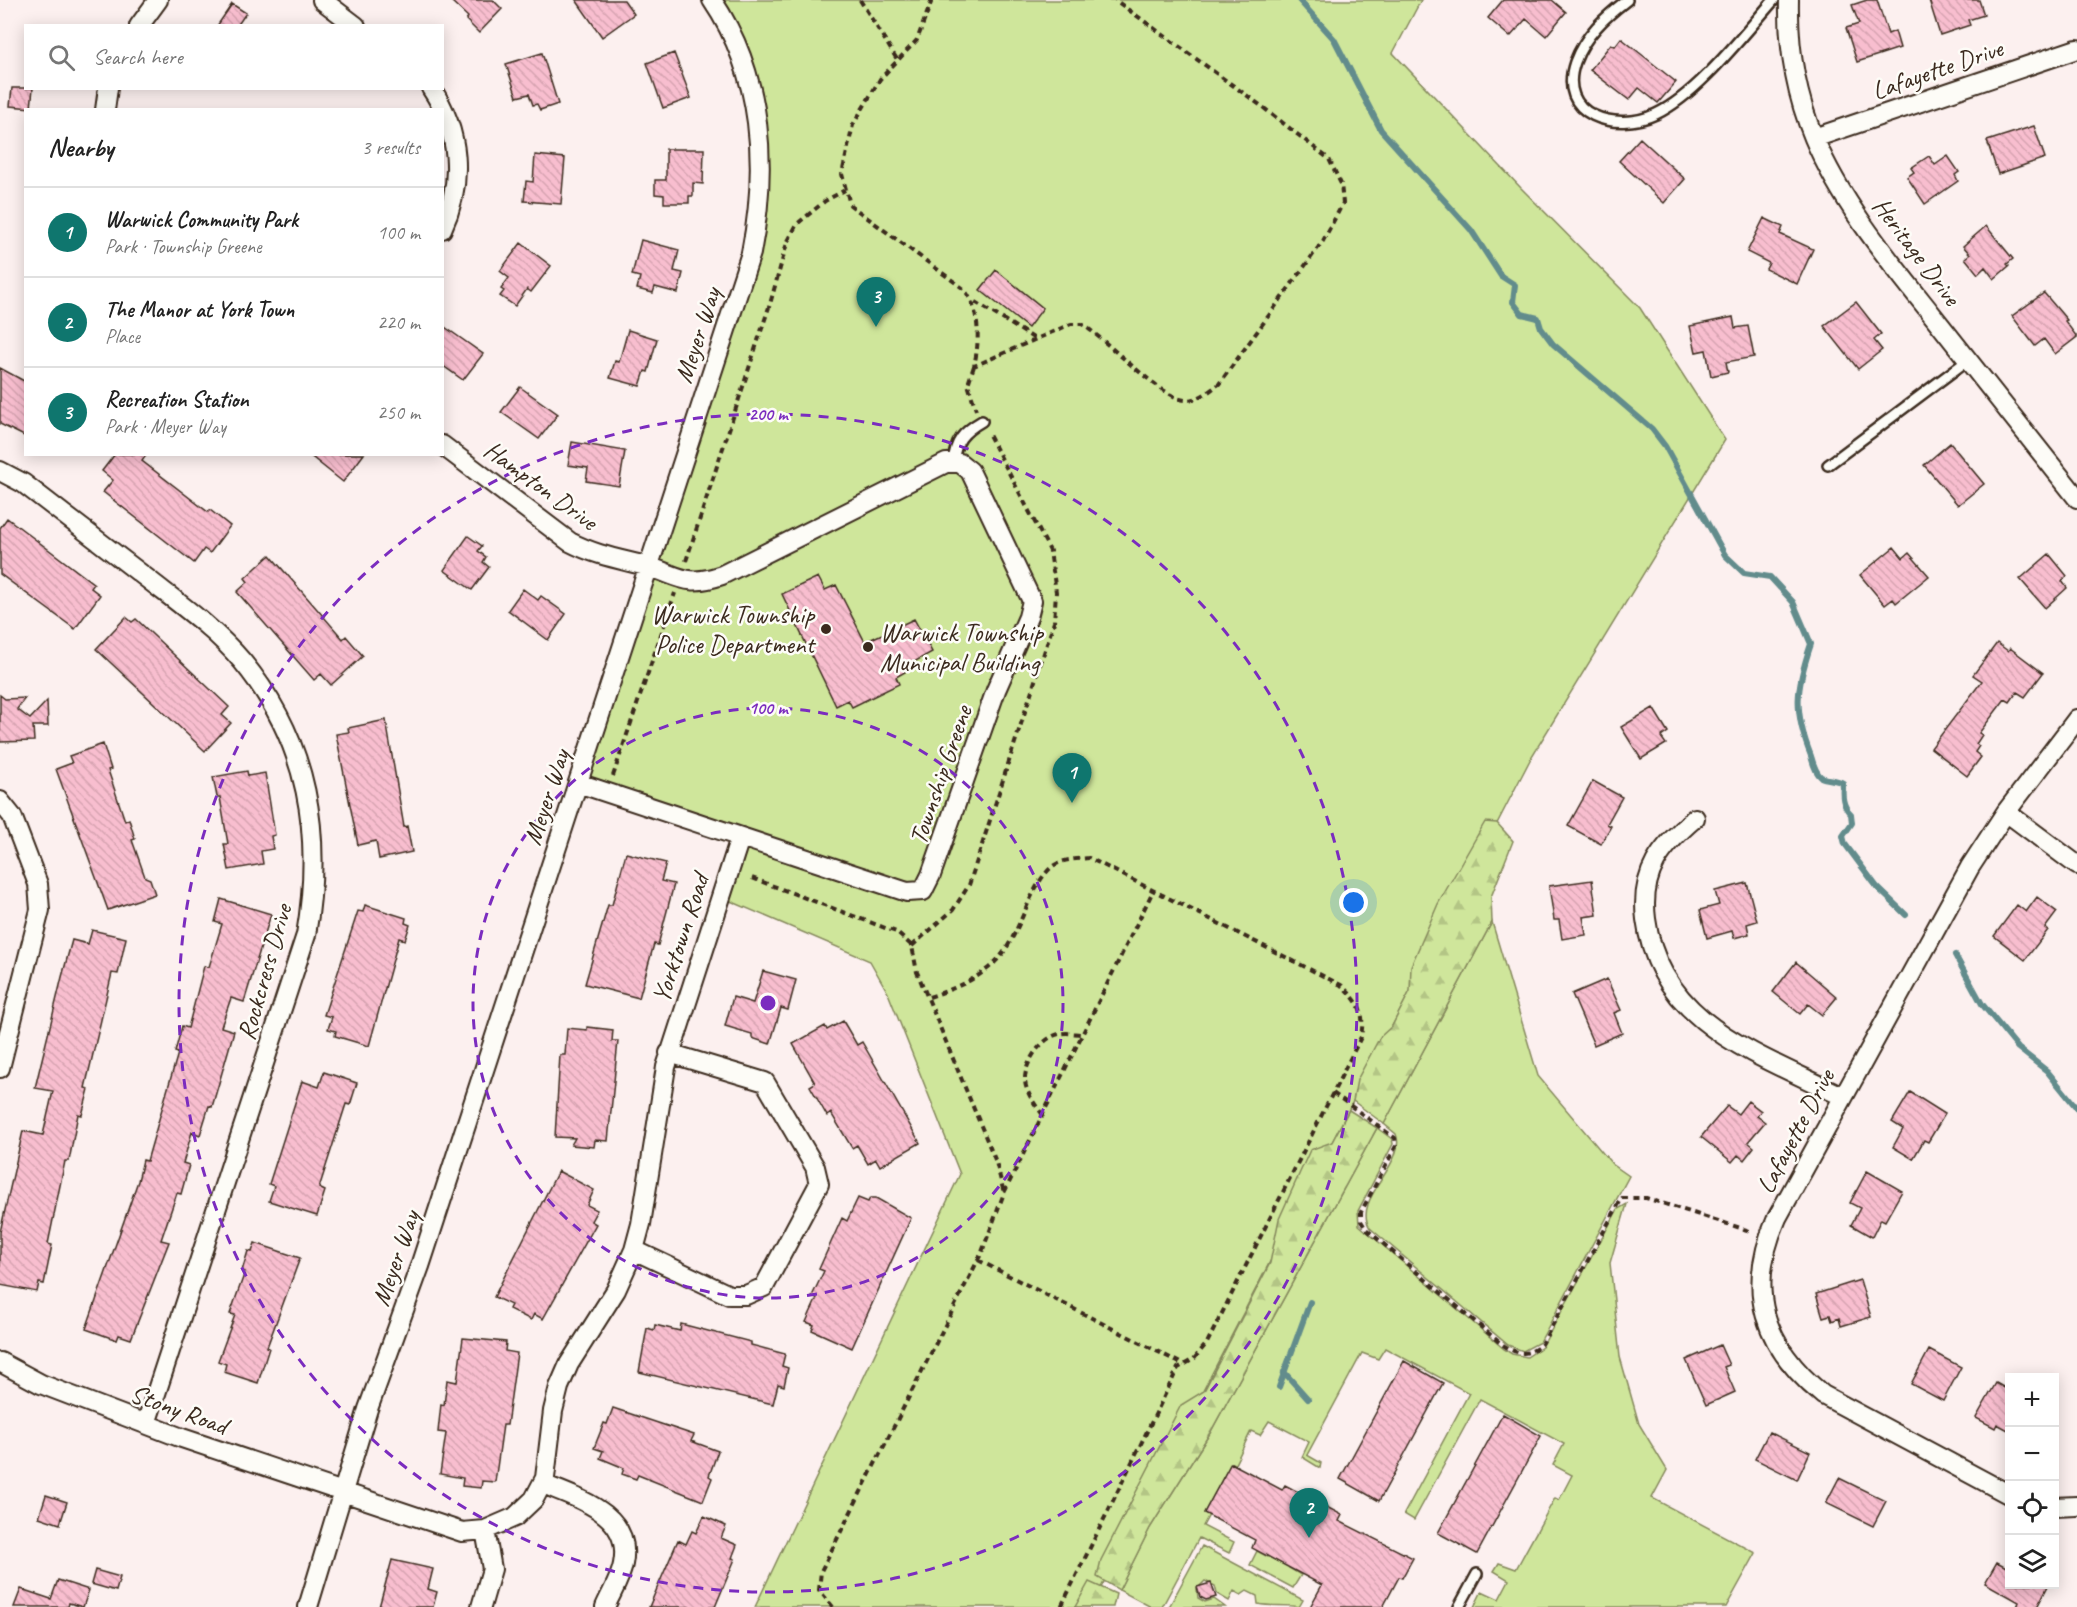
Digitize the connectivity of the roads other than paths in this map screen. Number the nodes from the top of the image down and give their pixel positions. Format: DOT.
graph roads {
  1 [pos="158,0"];
  2 [pos="322,0"];
  3 [pos="711,0"];
  4 [pos="1627,0"];
  5 [pos="1774,0"];
  6 [pos="1789,0"];
  7 [pos="140,24"];
  8 [pos="353,24"];
  9 [pos="2076,53"];
  10 [pos="108,90"];
  11 [pos="432,90"];
  12 [pos="105,108"];
  13 [pos="442,108"];
  14 [pos="444,112"];
  15 [pos="1814,138"];
  16 [pos="444,224"];
  17 [pos="1968,360"];
  18 [pos="982,421"];
  19 [pos="444,447"];
  20 [pos="953,463"];
  21 [pos="1827,465"];
  22 [pos="0,471"];
  23 [pos="2077,498"];
  24 [pos="648,567"];
  25 [pos="2077,719"];
  26 [pos="578,783"];
  27 [pos="0,801"];
  28 [pos="2006,812"];
  29 [pos="1695,818"];
  30 [pos="740,838"];
  31 [pos="2077,865"];
  32 [pos="3,1044"];
  33 [pos="667,1060"];
  34 [pos="0,1068"];
  35 [pos="1842,1096"];
  36 [pos="634,1250"];
  37 [pos="0,1362"];
  38 [pos="146,1424"];
  39 [pos="543,1484"];
  40 [pos="2005,1492"];
  41 [pos="344,1493"];
  42 [pos="2077,1506"];
  43 [pos="2059,1507"];
  44 [pos="485,1530"];
  45 [pos="1477,1574"];
  46 [pos="308,1607"];
  47 [pos="481,1607"];
  48 [pos="605,1607"];
  49 [pos="1459,1607"];
  1 -- 7 [label="street"];
  2 -- 8 [label="street"];
  3 -- 24 [label="street, Meyer Way"];
  4 -- 5 [label="lane"];
  6 -- 15 [label="street, Heritage Drive"];
  9 -- 15 [label="street, Lafayette Drive"];
  10 -- 12 [label="street"];
  11 -- 13 [label="street"];
  14 -- 16 [label="street"];
  15 -- 17 [label="street, Heritage Drive"];
  17 -- 21 [label="lane"];
  17 -- 23 [label="street, Heritage Drive"];
  18 -- 20 [label="lane"];
  19 -- 24 [label="street, Hampton Drive"];
  20 -- 24 [label="street"];
  20 -- 30 [label="street, Township Greene"];
  22 -- 38 [label="street, Rockcress Drive"];
  24 -- 26 [label="street, Meyer Way"];
  25 -- 28 [label="street, Lafayette Drive"];
  26 -- 30 [label="street, Township Greene"];
  26 -- 41 [label="street, Meyer Way"];
  27 -- 32 [label="street"];
  28 -- 31 [label="street"];
  28 -- 35 [label="street, Lafayette Drive"];
  29 -- 35 [label="street"];
  30 -- 33 [label="street, Yorktown Road"];
  32 -- 34 [label="street"];
  33 -- 36 [label="street, Yorktown Road"];
  33 -- 36 [label="street"];
  35 -- 40 [label="street, Lafayette Drive"];
  36 -- 39 [label="street, Yorktown Road"];
  37 -- 38 [label="street, Stony Road"];
  38 -- 41 [label="street, Stony Road"];
  39 -- 44 [label="street"];
  39 -- 48 [label="street"];
  41 -- 44 [label="street"];
  41 -- 46 [label="street, Meyer Way"];
  42 -- 43 [label="street"];
  44 -- 47 [label="street"];
  45 -- 49 [label="lane"];
}
